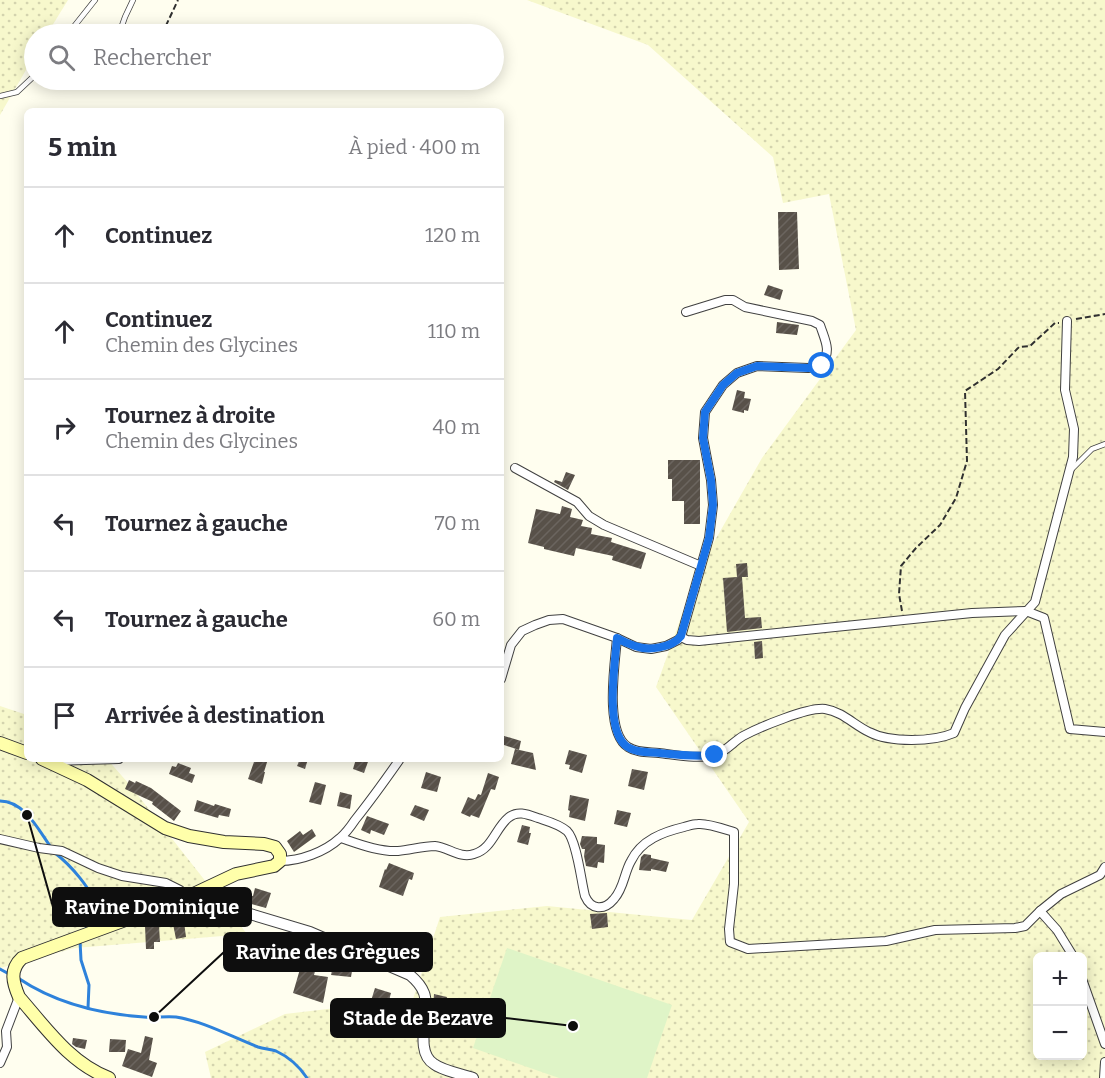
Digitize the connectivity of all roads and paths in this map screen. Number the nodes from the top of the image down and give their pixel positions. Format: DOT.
graph roads {
  1 [pos="95,0"];
  2 [pos="133,0"];
  3 [pos="178,0"];
  4 [pos="76,24"];
  5 [pos="122,24"];
  6 [pos="167,24"];
  7 [pos="24,86"];
  8 [pos="0,96"];
  9 [pos="686,312"];
  10 [pos="1105,314"];
  11 [pos="1067,321"];
  12 [pos="1105,444"];
  13 [pos="515,468"];
  14 [pos="1069,473"];
  15 [pos="701,566"];
  16 [pos="1026,611"];
  17 [pos="904,620"];
  18 [pos="681,636"];
  19 [pos="617,638"];
  20 [pos="504,669"];
  21 [pos="1105,732"];
  22 [pos="0,743"];
  23 [pos="24,752"];
  24 [pos="49,762"];
  25 [pos="398,762"];
  26 [pos="341,838"];
  27 [pos="0,839"];
  28 [pos="279,861"];
  29 [pos="1105,867"];
  30 [pos="199,892"];
  31 [pos="185,898"];
  32 [pos="1040,911"];
  33 [pos="1070,952"];
  34 [pos="17,991"];
  35 [pos="1087,992"];
  36 [pos="1105,1044"];
  37 [pos="1105,1062"];
  38 [pos="0,1063"];
  39 [pos="109,1078"];
  40 [pos="473,1078"];
  41 [pos="1104,1078"];
  1 -- 4 [label="lane"];
  2 -- 5 [label="lane"];
  3 -- 6 [label="path"];
  7 -- 8 [label="lane"];
  9 -- 15 [label="street"];
  10 -- 11 [label="path"];
  11 -- 14 [label="street"];
  11 -- 17 [label="path"];
  12 -- 14 [label="lane"];
  13 -- 15 [label="street"];
  14 -- 16 [label="street"];
  15 -- 18 [label="street"];
  16 -- 17 [label="street"];
  16 -- 19 [label="street"];
  16 -- 21 [label="street"];
  17 -- 18 [label="street"];
  18 -- 19 [label="street"];
  19 -- 20 [label="street"];
  22 -- 23 [label="main road"];
  24 -- 28 [label="main road"];
  25 -- 26 [label="street"];
  26 -- 28 [label="street"];
  26 -- 32 [label="street"];
  27 -- 31 [label="street"];
  28 -- 30 [label="main road"];
  29 -- 32 [label="street"];
  30 -- 31 [label="main road"];
  30 -- 40 [label="street"];
  31 -- 34 [label="main road"];
  32 -- 33 [label="street"];
  34 -- 38 [label="street"];
  34 -- 39 [label="main road"];
  35 -- 36 [label="street"];
  37 -- 41 [label="street"];
}
